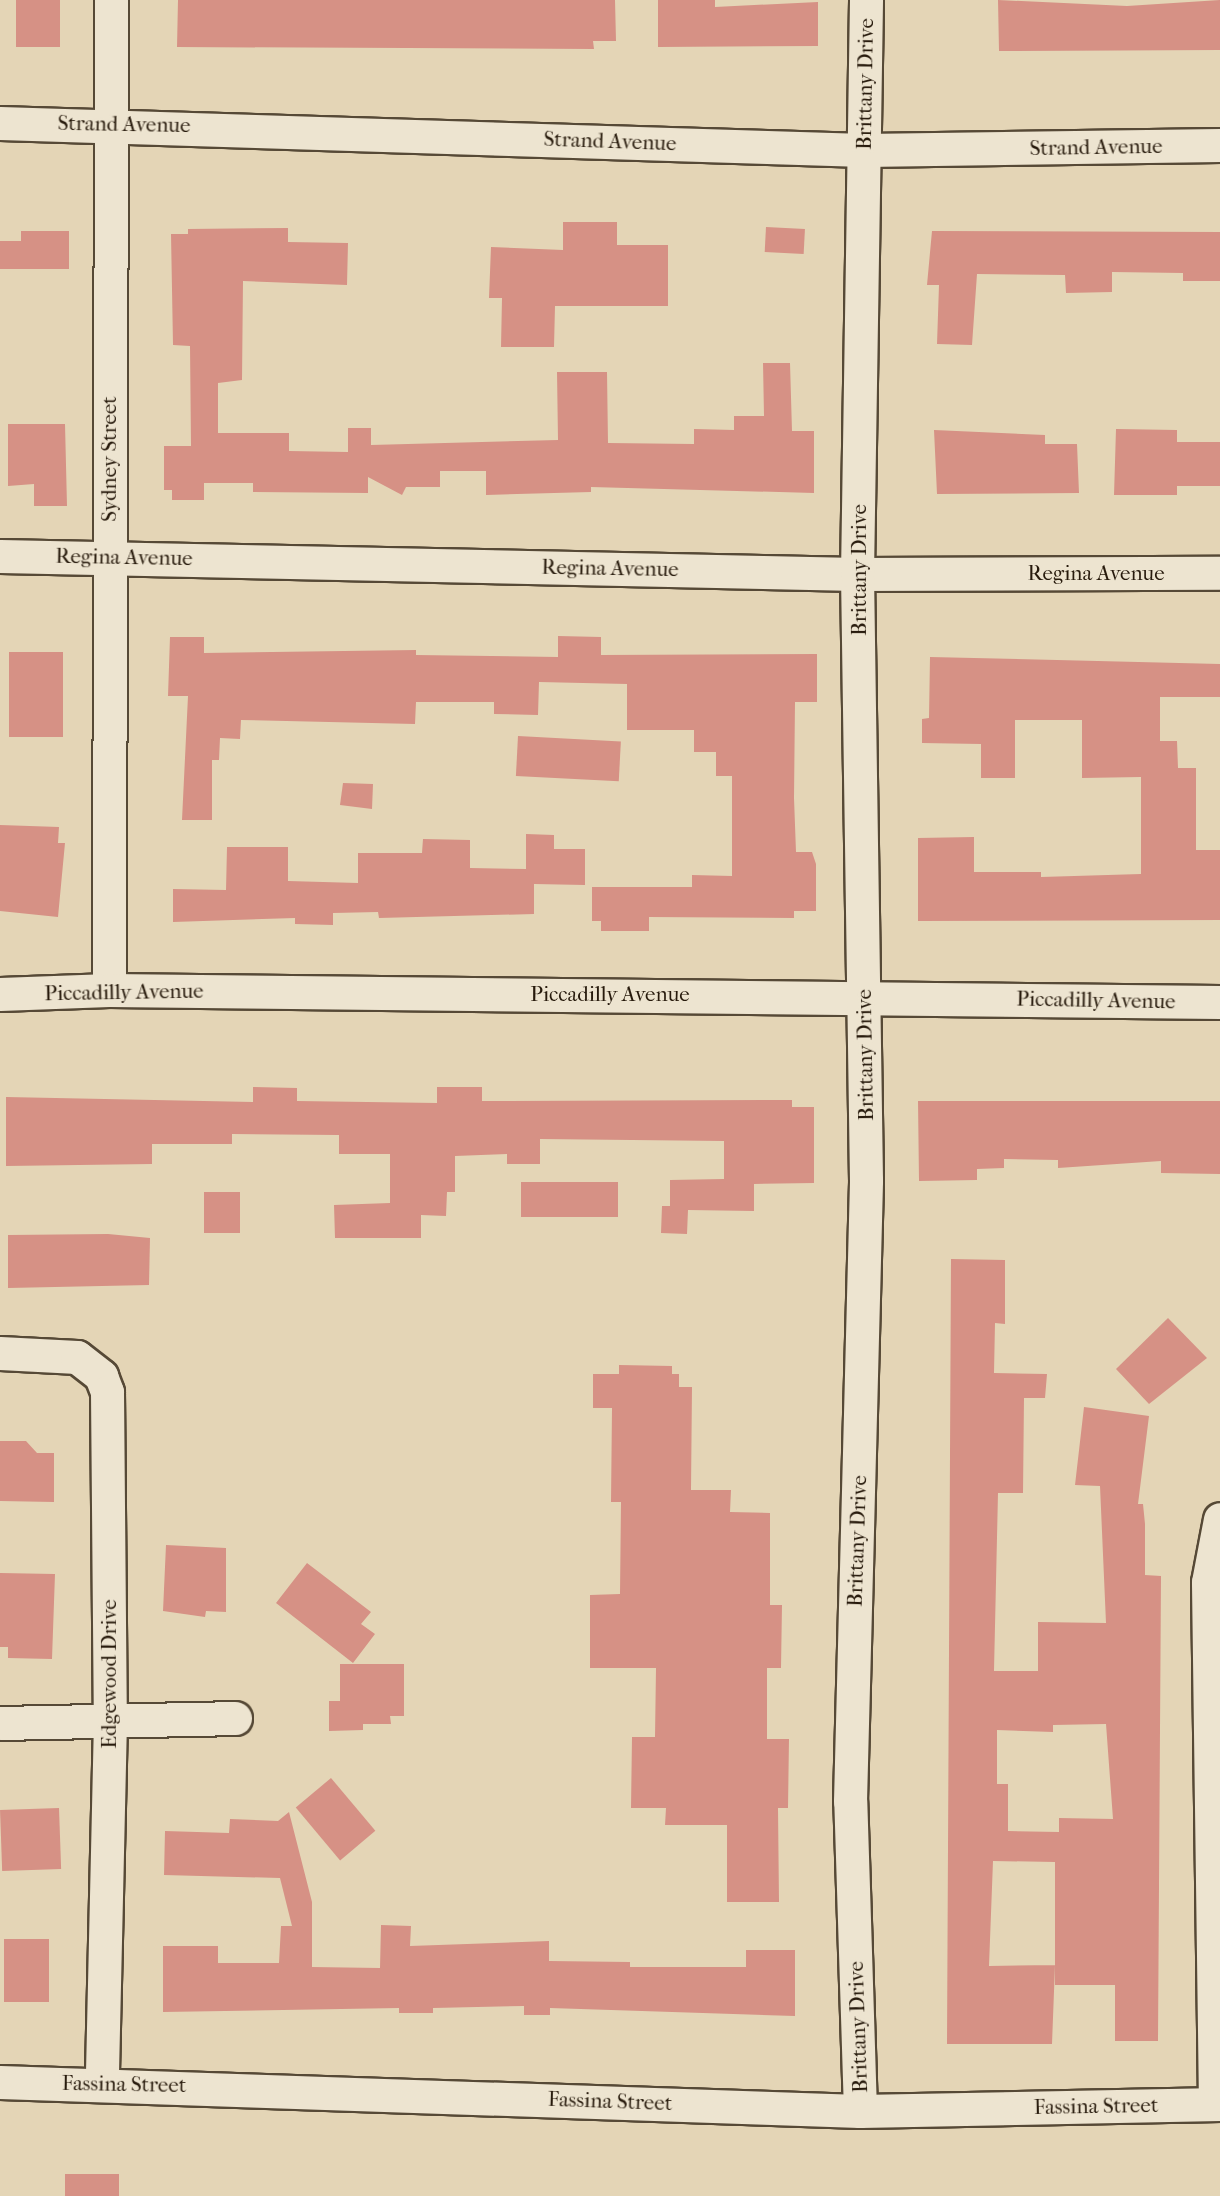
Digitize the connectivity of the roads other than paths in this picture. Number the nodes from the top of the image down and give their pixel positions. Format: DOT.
graph roads {
  1 [pos="111,0"];
  2 [pos="866,0"];
  3 [pos="110,122"];
  4 [pos="0,123"];
  5 [pos="1220,145"];
  6 [pos="864,150"];
  7 [pos="109,555"];
  8 [pos="0,556"];
  9 [pos="1220,573"];
  10 [pos="857,574"];
  11 [pos="109,990"];
  12 [pos="0,994"];
  13 [pos="865,996"];
  14 [pos="1220,1002"];
  15 [pos="0,1353"];
  16 [pos="1220,1519"];
  17 [pos="235,1718"];
  18 [pos="110,1720"];
  19 [pos="0,1723"];
  20 [pos="0,2082"];
  21 [pos="102,2082"];
  22 [pos="1217,2104"];
  23 [pos="860,2111"];
  1 -- 3 [label="street, Sydney Street"];
  2 -- 6 [label="street, Brittany Drive"];
  3 -- 4 [label="street, Strand Avenue"];
  3 -- 6 [label="street, Strand Avenue"];
  3 -- 7 [label="street, Sydney Street"];
  5 -- 6 [label="street, Strand Avenue"];
  6 -- 10 [label="street, Brittany Drive"];
  7 -- 8 [label="street, Regina Avenue"];
  7 -- 10 [label="street, Regina Avenue"];
  7 -- 11 [label="street, Sydney Street"];
  9 -- 10 [label="street, Regina Avenue"];
  10 -- 13 [label="street, Brittany Drive"];
  11 -- 12 [label="street, Piccadilly Avenue"];
  11 -- 13 [label="street, Piccadilly Avenue"];
  13 -- 14 [label="street, Piccadilly Avenue"];
  13 -- 23 [label="street, Brittany Drive"];
  15 -- 18 [label="street, Edgewood Drive"];
  16 -- 22 [label="street"];
  17 -- 18 [label="street"];
  18 -- 19 [label="street"];
  18 -- 21 [label="street, Edgewood Drive"];
  20 -- 21 [label="street, Fassina Street"];
  21 -- 23 [label="street, Fassina Street"];
  22 -- 23 [label="street, Fassina Street"];
}
